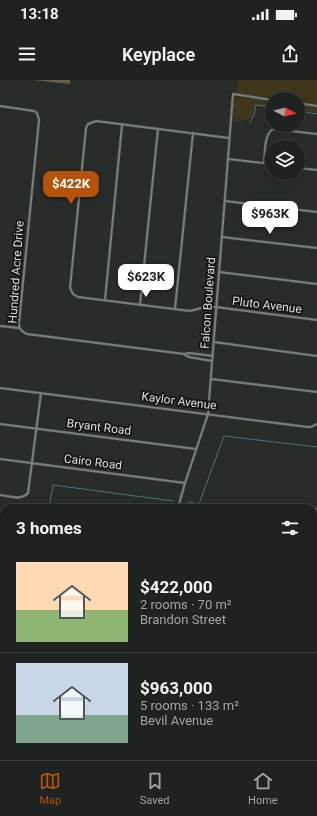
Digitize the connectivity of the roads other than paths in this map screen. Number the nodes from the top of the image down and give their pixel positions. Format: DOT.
graph roads {
  1 [pos="265,99"];
  2 [pos="305,104"];
  3 [pos="0,106"];
  4 [pos="317,106"];
  5 [pos="122,125"];
  6 [pos="158,129"];
  7 [pos="193,133"];
  8 [pos="317,134"];
  9 [pos="229,138"];
  10 [pos="228,159"];
  11 [pos="264,163"];
  12 [pos="305,169"];
  13 [pos="317,170"];
  14 [pos="225,201"];
  15 [pos="317,212"];
  16 [pos="222,236"];
  17 [pos="317,248"];
  18 [pos="219,272"];
  19 [pos="317,284"];
  20 [pos="105,300"];
  21 [pos="140,304"];
  22 [pos="216,308"];
  23 [pos="176,309"];
  24 [pos="317,320"];
  25 [pos="0,326"];
  26 [pos="19,328"];
  27 [pos="214,342"];
  28 [pos="184,354"];
  29 [pos="213,356"];
  30 [pos="317,356"];
  31 [pos="212,361"];
  32 [pos="211,379"];
  33 [pos="0,388"];
  34 [pos="317,392"];
  35 [pos="41,393"];
  36 [pos="208,414"];
  37 [pos="0,424"];
  38 [pos="316,424"];
  39 [pos="37,428"];
  40 [pos="196,449"];
  41 [pos="0,459"];
  42 [pos="32,463"];
  43 [pos="185,483"];
  44 [pos="0,495"];
  45 [pos="179,504"];
  1 -- 9 [label="street, Falcon Boulevard"];
  2 -- 4 [label="street"];
  3 -- 26 [label="street, Hundred Acre Drive"];
  5 -- 6 [label="street"];
  5 -- 20 [label="street"];
  5 -- 20 [label="street, Pluto Avenue"];
  6 -- 7 [label="street"];
  6 -- 21 [label="street"];
  7 -- 9 [label="street"];
  7 -- 23 [label="street"];
  8 -- 11 [label="street"];
  9 -- 10 [label="street, Falcon Boulevard"];
  10 -- 11 [label="street"];
  10 -- 14 [label="street, Falcon Boulevard"];
  12 -- 13 [label="street"];
  14 -- 15 [label="street"];
  14 -- 16 [label="street, Falcon Boulevard"];
  16 -- 17 [label="street"];
  16 -- 18 [label="street, Falcon Boulevard"];
  18 -- 19 [label="street"];
  18 -- 22 [label="street, Falcon Boulevard"];
  20 -- 21 [label="street, Pluto Avenue"];
  21 -- 23 [label="street, Pluto Avenue"];
  22 -- 23 [label="street, Pluto Avenue"];
  22 -- 24 [label="street, Pluto Avenue"];
  22 -- 27 [label="street, Falcon Boulevard"];
  25 -- 26 [label="street"];
  26 -- 28 [label="street, Hundred Acre Drive"];
  27 -- 29 [label="street, Falcon Boulevard"];
  27 -- 30 [label="street"];
  28 -- 29 [label="street, Hundred Acre Drive"];
  28 -- 31 [label="street, Hundred Acre Drive"];
  29 -- 31 [label="street, Falcon Boulevard"];
  31 -- 32 [label="street, Falcon Boulevard"];
  32 -- 34 [label="street"];
  32 -- 36 [label="street, Falcon Boulevard"];
  33 -- 35 [label="street, Kaylor Avenue"];
  35 -- 36 [label="street, Kaylor Avenue"];
  35 -- 39 [label="street"];
  36 -- 38 [label="street, Kaylor Avenue"];
  36 -- 40 [label="street, Falcon Boulevard"];
  37 -- 39 [label="street, Bryant Road"];
  39 -- 40 [label="street, Bryant Road"];
  39 -- 42 [label="street"];
  40 -- 43 [label="street, Falcon Boulevard"];
  41 -- 42 [label="street, Cairo Road"];
  42 -- 43 [label="street, Cairo Road"];
  42 -- 44 [label="street"];
  43 -- 45 [label="street, Falcon Boulevard"];
}
